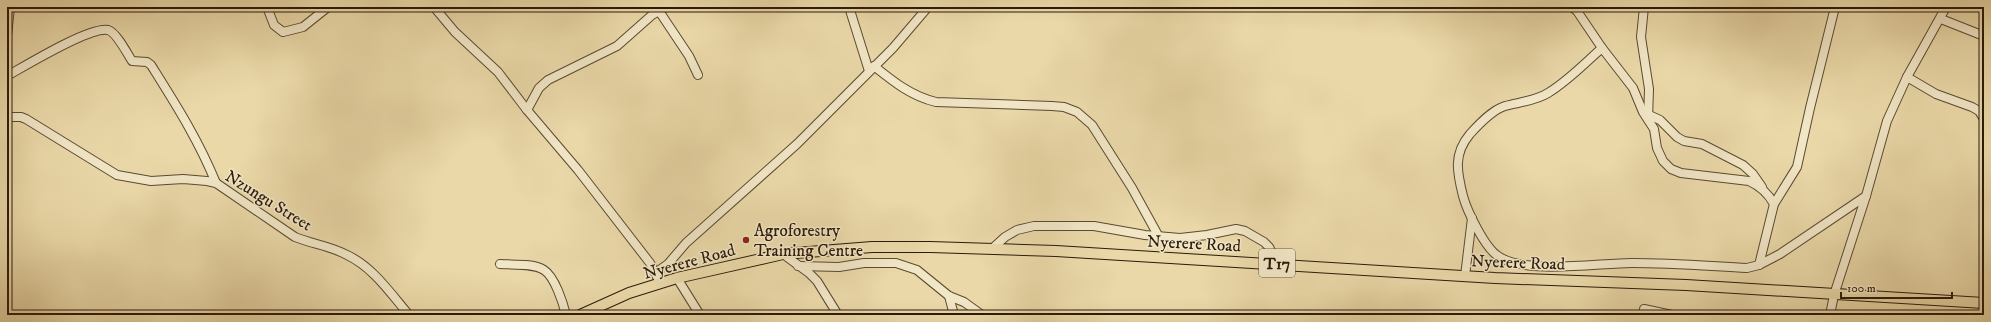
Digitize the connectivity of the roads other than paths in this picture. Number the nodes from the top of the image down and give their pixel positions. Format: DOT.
graph roads {
  1 [pos="10,7"];
  2 [pos="267,7"];
  3 [pos="328,7"];
  4 [pos="434,7"];
  5 [pos="849,7"];
  6 [pos="928,7"];
  7 [pos="1572,7"];
  8 [pos="1644,7"];
  9 [pos="1836,7"];
  10 [pos="1946,7"];
  11 [pos="663,9"];
  12 [pos="1941,19"];
  13 [pos="7,36"];
  14 [pos="1984,36"];
  15 [pos="1602,48"];
  16 [pos="872,69"];
  17 [pos="698,75"];
  18 [pos="7,76"];
  19 [pos="1907,77"];
  20 [pos="527,110"];
  21 [pos="7,117"];
  22 [pos="1649,117"];
  23 [pos="1984,119"];
  24 [pos="216,184"];
  25 [pos="1764,190"];
  26 [pos="1866,196"];
  27 [pos="1774,204"];
  28 [pos="1472,218"];
  29 [pos="1159,237"];
  30 [pos="993,248"];
  31 [pos="783,254"];
  32 [pos="1277,263"];
  33 [pos="500,264"];
  34 [pos="1759,265"];
  35 [pos="798,266"];
  36 [pos="655,273"];
  37 [pos="1465,276"];
  38 [pos="678,278"];
  39 [pos="659,284"];
  40 [pos="1834,294"];
  41 [pos="949,296"];
  42 [pos="1984,303"];
  43 [pos="1644,309"];
  44 [pos="409,315"];
  45 [pos="566,315"];
  46 [pos="580,315"];
  47 [pos="700,315"];
  48 [pos="838,315"];
  49 [pos="954,315"];
  50 [pos="982,315"];
  51 [pos="1672,315"];
  52 [pos="1830,315"];
  1 -- 13 [label="street"];
  2 -- 3 [label="street"];
  4 -- 20 [label="street"];
  5 -- 16 [label="street"];
  6 -- 16 [label="street"];
  7 -- 15 [label="street"];
  8 -- 22 [label="street"];
  9 -- 27 [label="street"];
  10 -- 12 [label="street"];
  11 -- 17 [label="street"];
  11 -- 20 [label="street"];
  12 -- 14 [label="street"];
  12 -- 19 [label="street"];
  15 -- 22 [label="street"];
  15 -- 28 [label="street"];
  16 -- 29 [label="street"];
  16 -- 36 [label="street"];
  18 -- 24 [label="street"];
  19 -- 23 [label="street"];
  19 -- 26 [label="street"];
  20 -- 36 [label="street"];
  21 -- 24 [label="street, Nzungu Street"];
  22 -- 25 [label="street"];
  22 -- 25 [label="street"];
  24 -- 44 [label="street, Nzungu Street"];
  25 -- 27 [label="street"];
  26 -- 34 [label="street"];
  26 -- 40 [label="street"];
  27 -- 34 [label="street"];
  28 -- 34 [label="street"];
  28 -- 37 [label="street"];
  29 -- 30 [label="street"];
  29 -- 32 [label="street"];
  30 -- 31 [label="main road, Nyerere Road / T17"];
  30 -- 32 [label="main road, Nyerere Road / T17"];
  31 -- 35 [label="street"];
  31 -- 38 [label="main road, Nyerere Road / T17"];
  32 -- 37 [label="main road, Nyerere Road / T17"];
  33 -- 45 [label="street"];
  35 -- 41 [label="street"];
  35 -- 48 [label="street"];
  36 -- 39 [label="street"];
  37 -- 40 [label="main road, Nyerere Road / T17"];
  38 -- 39 [label="main road, Nyerere Road / T17"];
  38 -- 47 [label="street"];
  39 -- 46 [label="main road, Nyerere Road / T17"];
  40 -- 42 [label="main road, Nyerere Road / T17"];
  40 -- 52 [label="street"];
  41 -- 49 [label="street"];
  41 -- 50 [label="street"];
  43 -- 51 [label="street"];
}
